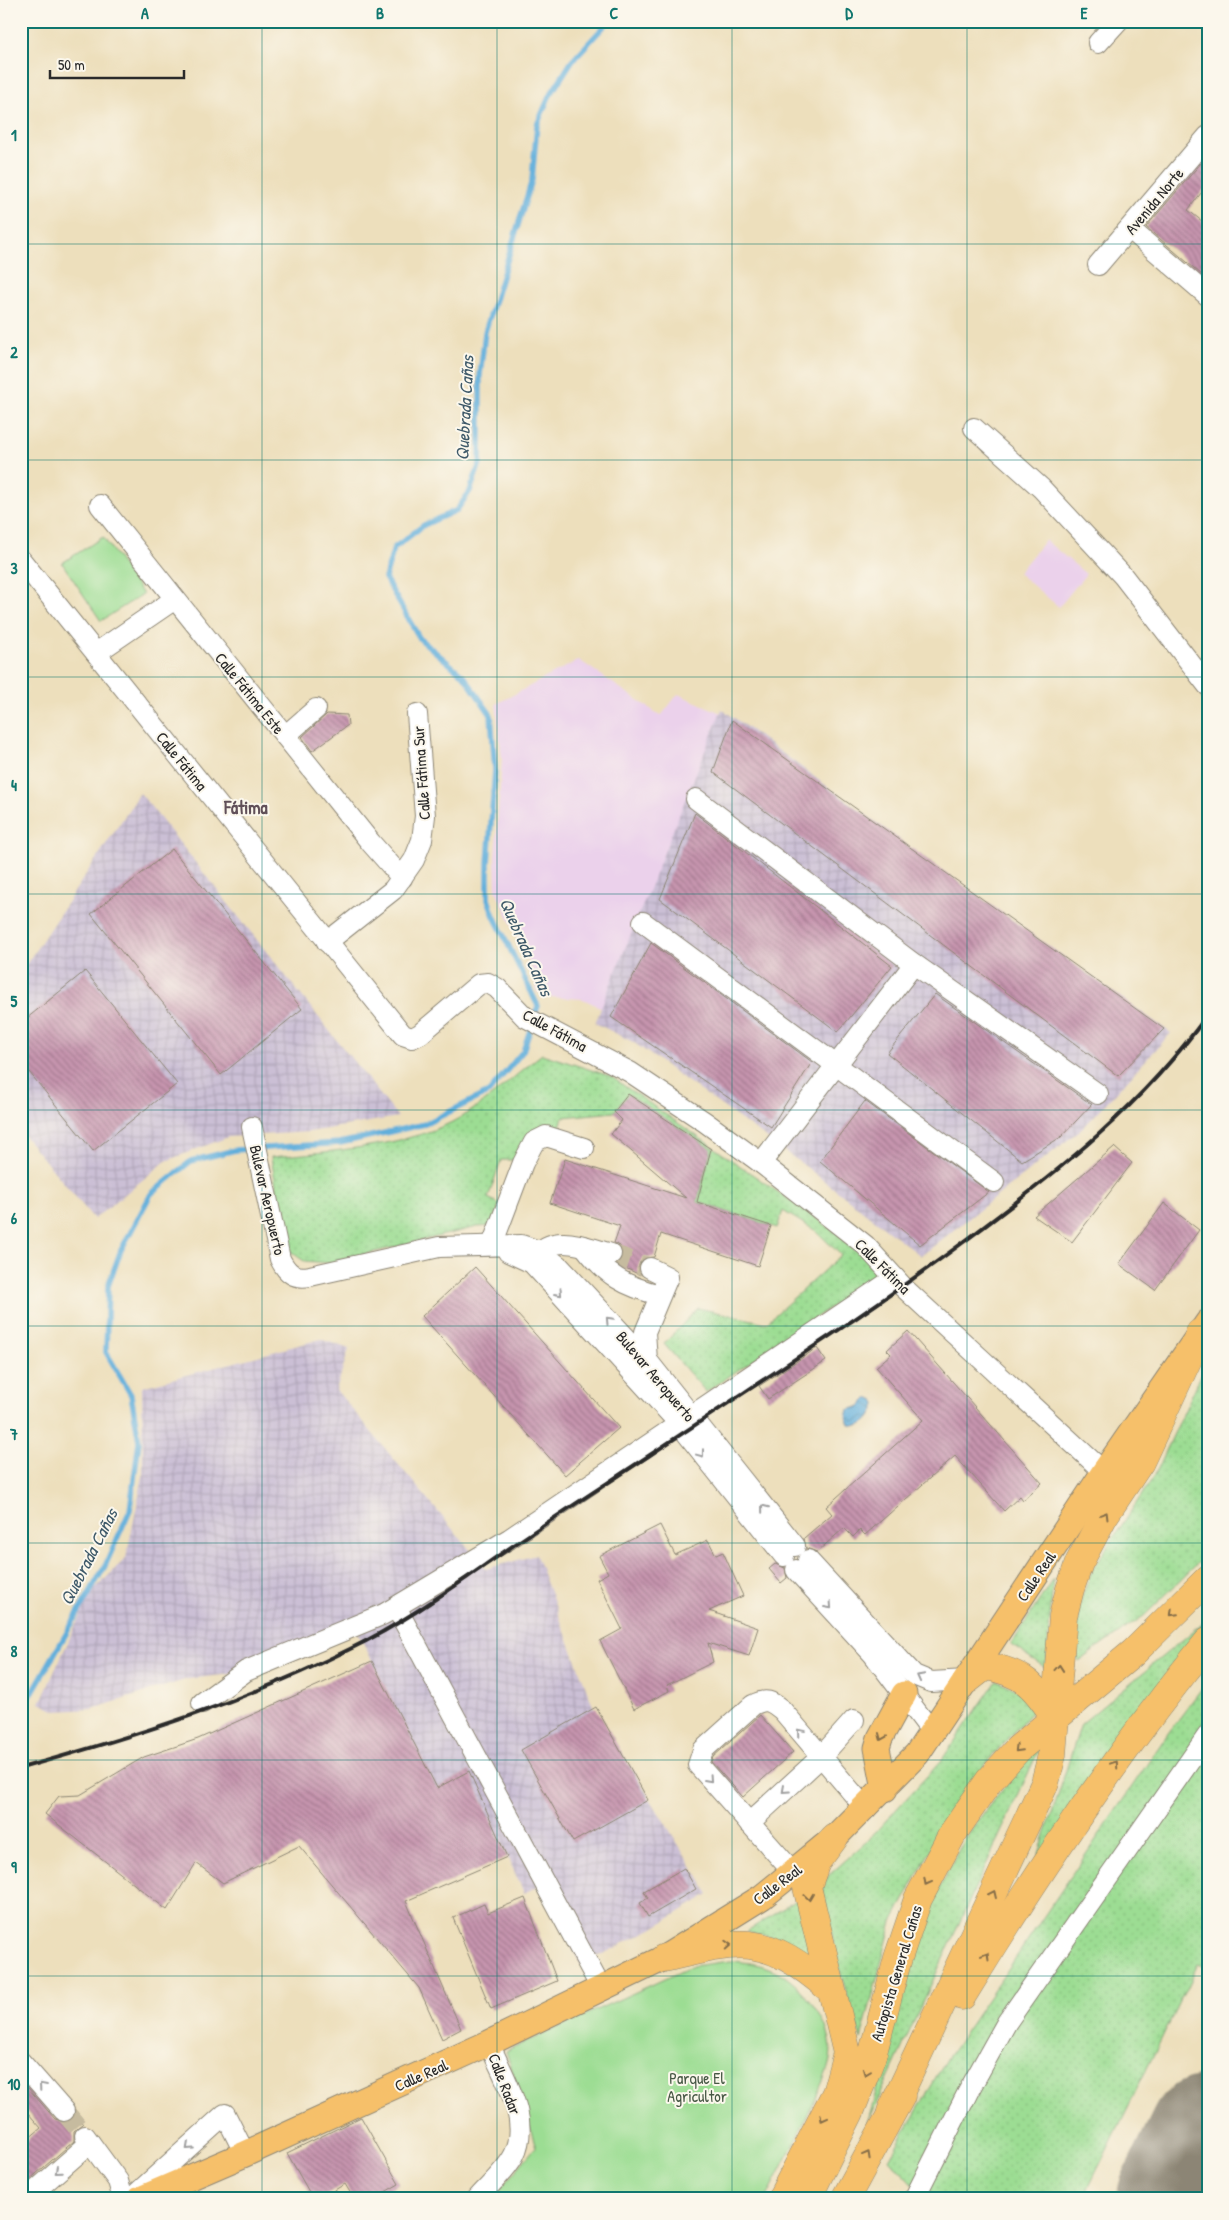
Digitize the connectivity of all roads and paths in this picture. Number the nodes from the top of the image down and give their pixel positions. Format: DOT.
graph roads {
  1 [pos="1118,21"];
  2 [pos="1098,42"];
  3 [pos="1208,136"];
  4 [pos="1130,230"];
  5 [pos="1098,265"];
  6 [pos="1208,296"];
  7 [pos="974,428"];
  8 [pos="100,505"];
  9 [pos="21,560"];
  10 [pos="175,599"];
  11 [pos="96,653"];
  12 [pos="1208,686"];
  13 [pos="316,709"];
  14 [pos="417,714"];
  15 [pos="285,736"];
  16 [pos="696,799"];
  17 [pos="402,878"];
  18 [pos="643,922"];
  19 [pos="327,942"];
  20 [pos="914,964"];
  21 [pos="837,1064"];
  22 [pos="1098,1094"];
  23 [pos="252,1128"];
  24 [pos="584,1148"];
  25 [pos="761,1163"];
  26 [pos="994,1182"];
  27 [pos="492,1245"];
  28 [pos="584,1246"];
  29 [pos="610,1254"];
  30 [pos="536,1257"];
  31 [pos="650,1268"];
  32 [pos="895,1278"];
  33 [pos="660,1295"];
  34 [pos="1204,1328"];
  35 [pos="647,1360"];
  36 [pos="684,1421"];
  37 [pos="1104,1472"];
  38 [pos="1208,1579"];
  39 [pos="396,1607"];
  40 [pos="1208,1642"];
  41 [pos="879,1649"];
  42 [pos="967,1680"];
  43 [pos="904,1694"];
  44 [pos="202,1703"];
  45 [pos="1055,1717"];
  46 [pos="854,1720"];
  47 [pos="932,1732"];
  48 [pos="1208,1735"];
  49 [pos="821,1757"];
  50 [pos="885,1789"];
  51 [pos="866,1808"];
  52 [pos="749,1823"];
  53 [pos="834,1838"];
  54 [pos="793,1872"];
  55 [pos="664,1958"];
  56 [pos="601,1988"];
  57 [pos="830,1989"];
  58 [pos="489,2044"];
  59 [pos="21,2062"];
  60 [pos="64,2111"];
  61 [pos="891,2112"];
  62 [pos="244,2154"];
  63 [pos="21,2192"];
  64 [pos="27,2199"];
  65 [pos="123,2199"];
  66 [pos="132,2199"];
  67 [pos="140,2199"];
  68 [pos="476,2199"];
  69 [pos="780,2199"];
  70 [pos="807,2199"];
  71 [pos="845,2199"];
  72 [pos="914,2199"];
  1 -- 2 [label="street"];
  3 -- 4 [label="street, Avenida Norte"];
  4 -- 5 [label="street, Avenida Norte"];
  4 -- 6 [label="street"];
  7 -- 12 [label="street"];
  8 -- 10 [label="street, Calle Fátima Este"];
  9 -- 11 [label="street, Calle Fátima"];
  10 -- 11 [label="street"];
  10 -- 15 [label="street, Calle Fátima Este"];
  11 -- 19 [label="street, Calle Fátima"];
  13 -- 15 [label="street"];
  14 -- 17 [label="street, Calle Fátima Sur"];
  15 -- 17 [label="street, Calle Fátima Este"];
  16 -- 20 [label="street"];
  17 -- 19 [label="street, Calle Fátima Sur"];
  18 -- 21 [label="street"];
  19 -- 25 [label="street, Calle Fátima"];
  20 -- 21 [label="street"];
  20 -- 22 [label="street"];
  21 -- 25 [label="street"];
  21 -- 26 [label="street"];
  23 -- 27 [label="street, Bulevar Aeropuerto"];
  24 -- 27 [label="street"];
  25 -- 32 [label="street, Calle Fátima"];
  27 -- 30 [label="street, Bulevar Aeropuerto"];
  28 -- 29 [label="street"];
  28 -- 30 [label="street"];
  28 -- 33 [label="street"];
  35 -- 30 [label="street, Bulevar Aeropuerto, one-way"];
  30 -- 36 [label="street, Bulevar Aeropuerto, one-way"];
  31 -- 33 [label="street"];
  32 -- 36 [label="street"];
  32 -- 37 [label="street, Calle Fátima"];
  33 -- 35 [label="street"];
  34 -- 37 [label="main road, Calle Real"];
  45 -- 34 [label="highway, one-way"];
  35 -- 36 [label="street, Bulevar Aeropuerto"];
  36 -- 39 [label="street"];
  36 -- 41 [label="street, Bulevar Aeropuerto"];
  37 -- 42 [label="main road, Calle Real"];
  38 -- 45 [label="highway, Autopista General Cañas, one-way"];
  39 -- 44 [label="street"];
  39 -- 56 [label="street"];
  61 -- 40 [label="highway, one-way"];
  42 -- 41 [label="street, Bulevar Aeropuerto, one-way"];
  41 -- 43 [label="street, Bulevar Aeropuerto"];
  42 -- 45 [label="highway"];
  42 -- 47 [label="main road, Calle Real"];
  43 -- 47 [label="street, Bulevar Aeropuerto"];
  43 -- 50 [label="main road, one-way"];
  61 -- 45 [label="highway, one-way"];
  45 -- 70 [label="highway, Autopista General Cañas, one-way"];
  46 -- 49 [label="street"];
  47 -- 50 [label="main road, Calle Real"];
  48 -- 72 [label="street"];
  49 -- 51 [label="street"];
  49 -- 52 [label="street, one-way"];
  49 -- 52 [label="street, one-way"];
  50 -- 51 [label="main road, Calle Real"];
  51 -- 53 [label="main road, Calle Real"];
  52 -- 54 [label="street"];
  53 -- 54 [label="main road, Calle Real"];
  53 -- 57 [label="highway, one-way"];
  54 -- 55 [label="main road, Calle Real"];
  55 -- 56 [label="main road, Calle Real"];
  55 -- 57 [label="highway, one-way"];
  56 -- 58 [label="main road, Calle Real"];
  57 -- 69 [label="highway, one-way"];
  58 -- 62 [label="main road, Calle Real"];
  58 -- 68 [label="street, Calle Radar"];
  60 -- 59 [label="street, one-way"];
  71 -- 61 [label="highway, one-way"];
  62 -- 66 [label="street, one-way"];
  62 -- 67 [label="main road, Calle Real"];
  63 -- 64 [label="street"];
  65 -- 64 [label="street, one-way"];
}
